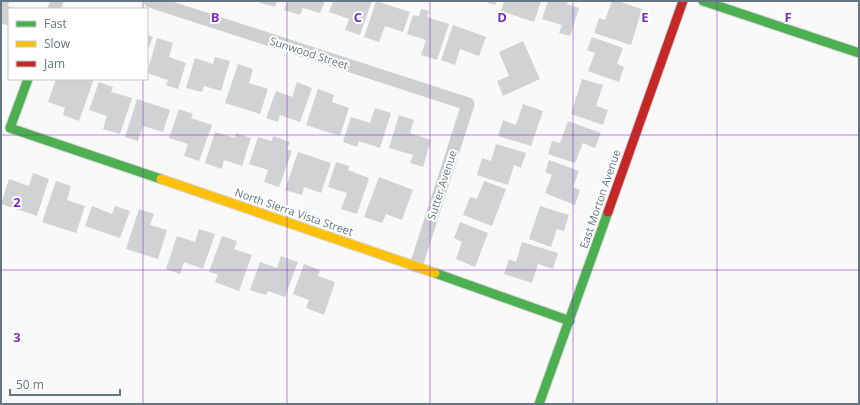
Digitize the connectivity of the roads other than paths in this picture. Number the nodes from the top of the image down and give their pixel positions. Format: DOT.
graph roads {
  1 [pos="150,1"];
  2 [pos="683,1"];
  3 [pos="704,1"];
  4 [pos="859,53"];
  5 [pos="28,80"];
  6 [pos="468,104"];
  7 [pos="416,266"];
  8 [pos="570,321"];
  9 [pos="540,404"];
  1 -- 6 [label="street, Sunwood Street"];
  2 -- 8 [label="street, East Morton Avenue"];
  3 -- 4 [label="street"];
  5 -- 7 [label="street, North Sierra Vista Street"];
  6 -- 7 [label="street, Sutter Avenue"];
  7 -- 8 [label="street, North Sierra Vista Street"];
  8 -- 9 [label="street, East Morton Avenue"];
}
